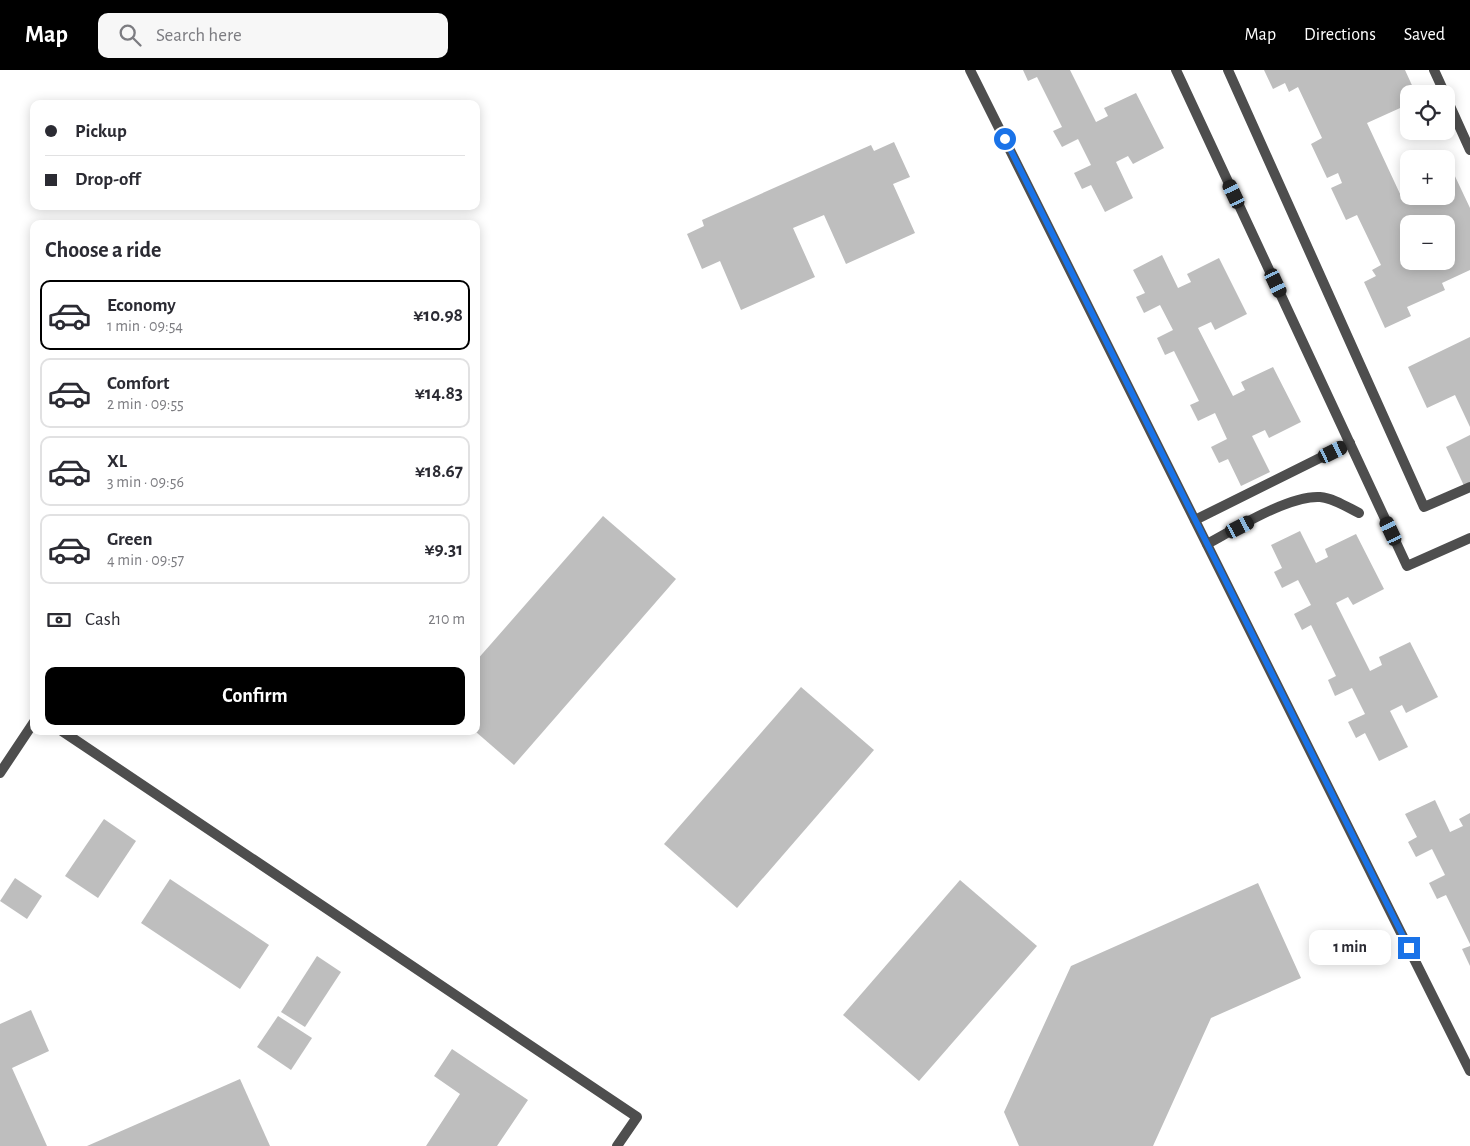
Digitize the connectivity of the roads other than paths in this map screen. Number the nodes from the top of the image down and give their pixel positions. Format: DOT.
graph roads {
  1 [pos="970,70"];
  2 [pos="1176,70"];
  3 [pos="1228,70"];
  4 [pos="1434,70"];
  5 [pos="1441,85"];
  6 [pos="1455,116"];
  7 [pos="1470,150"];
  8 [pos="1350,443"];
  9 [pos="1470,487"];
  10 [pos="1359,513"];
  11 [pos="1195,520"];
  12 [pos="1470,538"];
  13 [pos="1207,544"];
  14 [pos="30,728"];
  15 [pos="68,735"];
  16 [pos="0,773"];
  17 [pos="1470,1071"];
  18 [pos="617,1146"];
  1 -- 11 [label="lane"];
  2 -- 8 [label="lane"];
  3 -- 9 [label="lane"];
  4 -- 5 [label="lane"];
  6 -- 7 [label="lane"];
  8 -- 11 [label="lane"];
  8 -- 12 [label="lane"];
  10 -- 13 [label="lane"];
  11 -- 13 [label="lane"];
  13 -- 17 [label="lane"];
  14 -- 16 [label="lane"];
  15 -- 18 [label="lane"];
}
